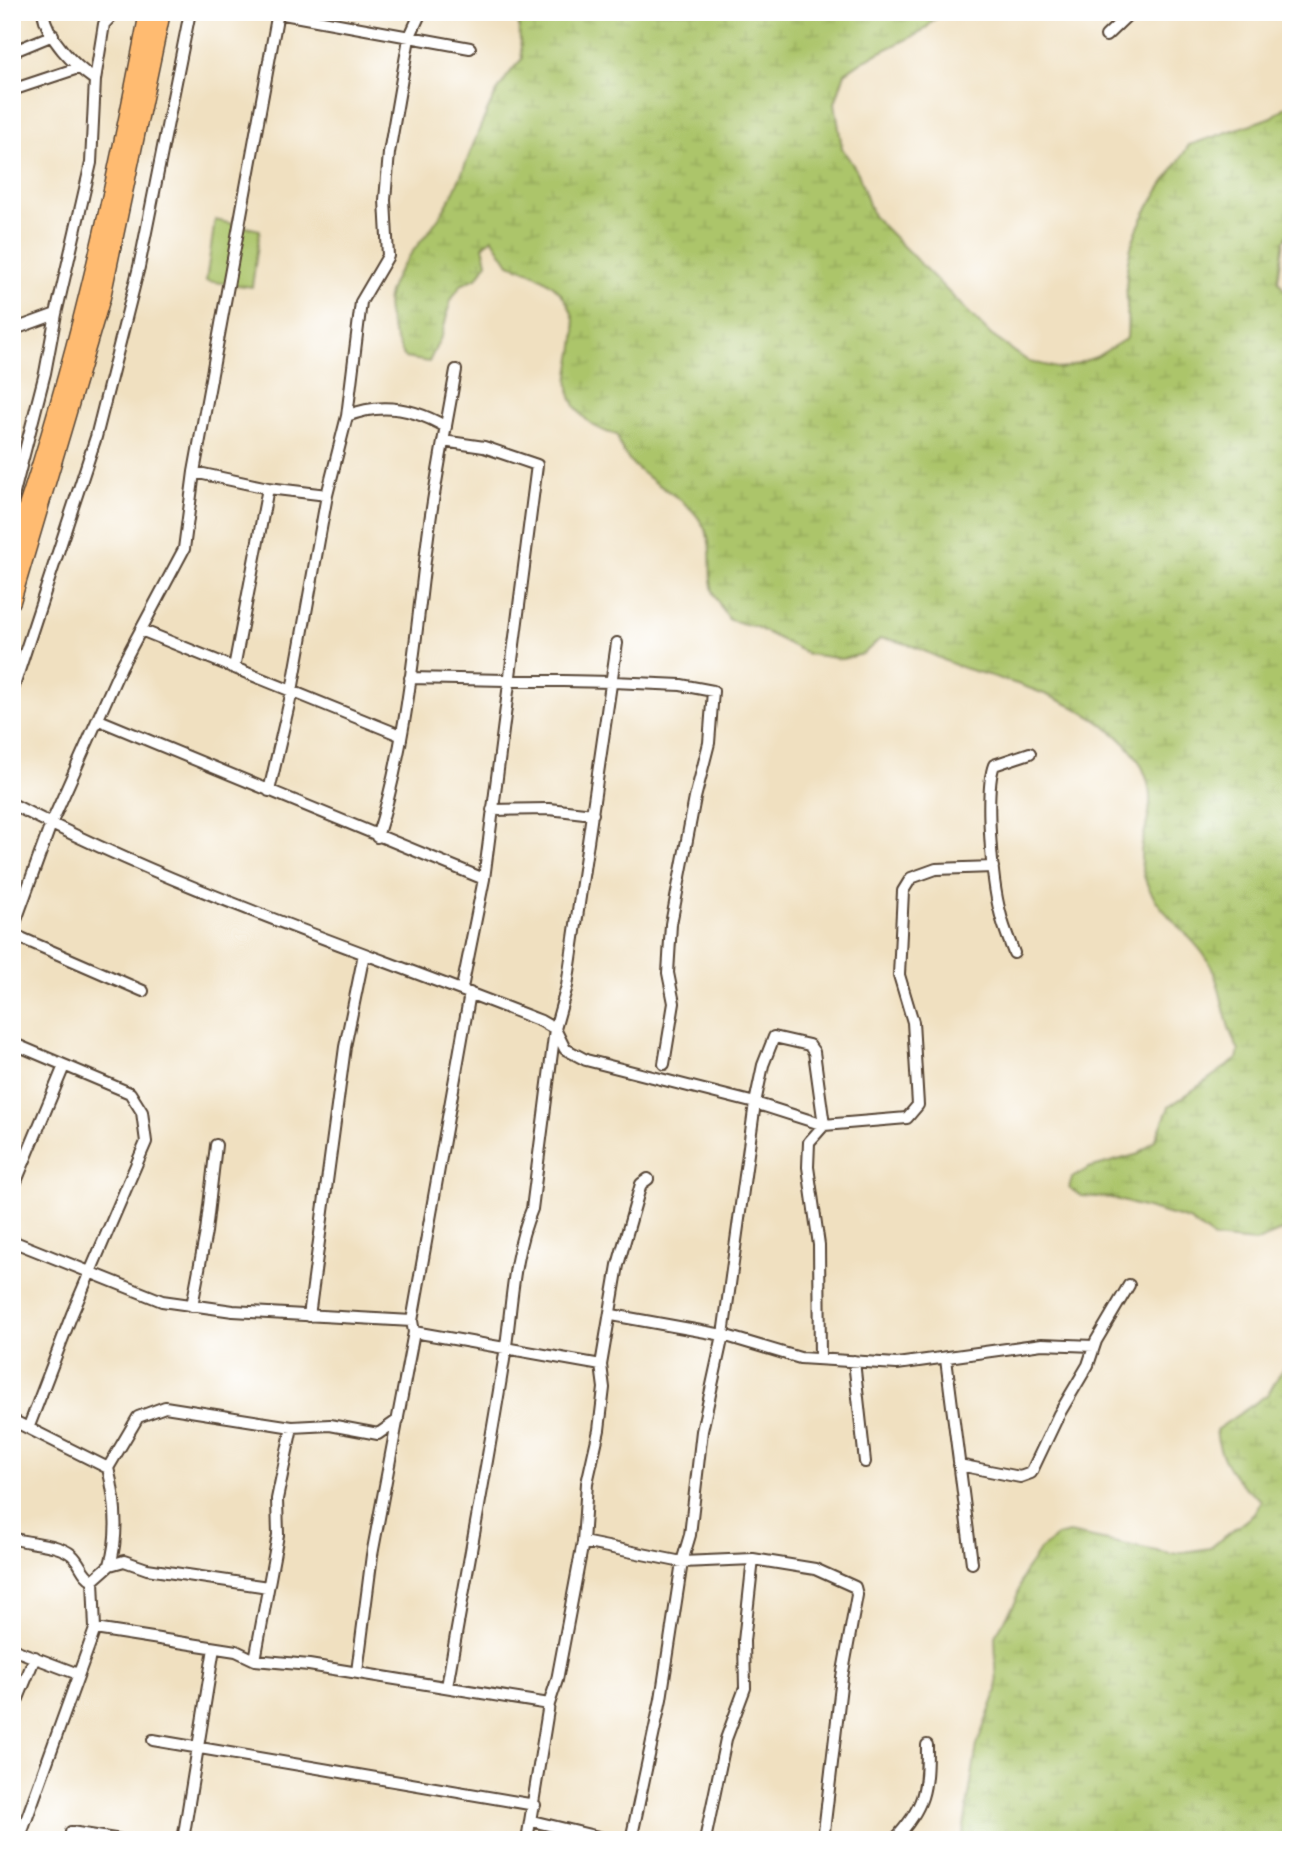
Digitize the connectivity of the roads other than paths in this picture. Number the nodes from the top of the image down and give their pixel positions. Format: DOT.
graph roads {
  1 [pos="43,12"];
  2 [pos="115,12"];
  3 [pos="148,12"];
  4 [pos="162,12"];
  5 [pos="190,12"];
  6 [pos="421,12"];
  7 [pos="1131,12"];
  8 [pos="278,13"];
  9 [pos="53,35"];
  10 [pos="1106,36"];
  11 [pos="409,38"];
  12 [pos="470,48"];
  13 [pos="12,52"];
  14 [pos="78,68"];
  15 [pos="95,80"];
  16 [pos="12,90"];
  17 [pos="56,314"];
  18 [pos="12,329"];
  19 [pos="456,370"];
  20 [pos="347,416"];
  21 [pos="446,427"];
  22 [pos="443,441"];
  23 [pos="194,472"];
  24 [pos="268,488"];
  25 [pos="327,495"];
  26 [pos="12,501"];
  27 [pos="12,551"];
  28 [pos="12,601"];
  29 [pos="141,631"];
  30 [pos="617,643"];
  31 [pos="234,668"];
  32 [pos="410,678"];
  33 [pos="511,680"];
  34 [pos="613,682"];
  35 [pos="292,691"];
  36 [pos="12,692"];
  37 [pos="99,720"];
  38 [pos="400,735"];
  39 [pos="1030,753"];
  40 [pos="269,791"];
  41 [pos="12,804"];
  42 [pos="492,810"];
  43 [pos="593,814"];
  44 [pos="51,824"];
  45 [pos="377,837"];
  46 [pos="993,867"];
  47 [pos="484,879"];
  48 [pos="12,932"];
  49 [pos="1014,953"];
  50 [pos="364,954"];
  51 [pos="144,991"];
  52 [pos="466,991"];
  53 [pos="555,1029"];
  54 [pos="12,1044"];
  55 [pos="664,1064"];
  56 [pos="64,1066"];
  57 [pos="755,1103"];
  58 [pos="824,1125"];
  59 [pos="216,1145"];
  60 [pos="648,1179"];
  61 [pos="12,1191"];
  62 [pos="12,1241"];
  63 [pos="91,1272"];
  64 [pos="1129,1285"];
  65 [pos="192,1306"];
  66 [pos="612,1315"];
  67 [pos="309,1316"];
  68 [pos="413,1326"];
  69 [pos="723,1335"];
  70 [pos="1094,1346"];
  71 [pos="506,1348"];
  72 [pos="820,1359"];
  73 [pos="946,1359"];
  74 [pos="853,1362"];
  75 [pos="601,1364"];
  76 [pos="12,1420"];
  77 [pos="398,1420"];
  78 [pos="29,1426"];
  79 [pos="292,1427"];
  80 [pos="865,1462"];
  81 [pos="960,1465"];
  82 [pos="108,1468"];
  83 [pos="12,1538"];
  84 [pos="583,1542"];
  85 [pos="753,1559"];
  86 [pos="682,1562"];
  87 [pos="972,1563"];
  88 [pos="110,1565"];
  89 [pos="93,1580"];
  90 [pos="268,1587"];
  91 [pos="95,1629"];
  92 [pos="214,1648"];
  93 [pos="12,1649"];
  94 [pos="35,1657"];
  95 [pos="255,1660"];
  96 [pos="356,1672"];
  97 [pos="78,1674"];
  98 [pos="447,1687"];
  99 [pos="549,1704"];
  100 [pos="12,1713"];
  101 [pos="153,1740"];
  102 [pos="928,1745"];
  103 [pos="198,1749"];
  104 [pos="535,1805"];
  105 [pos="532,1821"];
  106 [pos="71,1832"];
  107 [pos="19,1840"];
  108 [pos="121,1840"];
  109 [pos="183,1840"];
  110 [pos="527,1840"];
  111 [pos="611,1840"];
  112 [pos="631,1840"];
  113 [pos="705,1840"];
  114 [pos="823,1840"];
  115 [pos="894,1840"];
  1 -- 9 [label="street"];
  2 -- 15 [label="street"];
  3 -- 27 [label="main road"];
  4 -- 28 [label="main road"];
  5 -- 36 [label="street"];
  6 -- 11 [label="street"];
  7 -- 10 [label="street"];
  8 -- 11 [label="street"];
  8 -- 23 [label="street"];
  9 -- 13 [label="street"];
  9 -- 14 [label="street"];
  11 -- 12 [label="street"];
  11 -- 20 [label="street"];
  14 -- 15 [label="street"];
  14 -- 16 [label="street"];
  15 -- 17 [label="street"];
  17 -- 18 [label="street"];
  17 -- 26 [label="street"];
  19 -- 21 [label="street"];
  20 -- 21 [label="street"];
  20 -- 25 [label="street"];
  21 -- 22 [label="street"];
  22 -- 32 [label="street"];
  22 -- 33 [label="street"];
  23 -- 24 [label="street"];
  23 -- 29 [label="street"];
  24 -- 25 [label="street"];
  24 -- 31 [label="street"];
  25 -- 35 [label="street"];
  29 -- 31 [label="street"];
  29 -- 37 [label="street"];
  30 -- 34 [label="street"];
  31 -- 35 [label="street"];
  32 -- 33 [label="street"];
  32 -- 38 [label="street"];
  33 -- 34 [label="street"];
  33 -- 42 [label="street"];
  34 -- 43 [label="street"];
  34 -- 55 [label="street"];
  35 -- 38 [label="street"];
  35 -- 40 [label="street"];
  37 -- 40 [label="street"];
  37 -- 44 [label="street"];
  38 -- 45 [label="street"];
  39 -- 46 [label="street"];
  40 -- 45 [label="street"];
  41 -- 44 [label="street"];
  42 -- 43 [label="street"];
  42 -- 47 [label="street"];
  43 -- 53 [label="street"];
  44 -- 48 [label="street"];
  44 -- 50 [label="street"];
  45 -- 47 [label="street"];
  46 -- 49 [label="street"];
  46 -- 58 [label="street"];
  47 -- 52 [label="street"];
  48 -- 51 [label="street"];
  50 -- 52 [label="street"];
  50 -- 67 [label="street"];
  52 -- 53 [label="street"];
  52 -- 68 [label="street"];
  53 -- 57 [label="street"];
  53 -- 71 [label="street"];
  54 -- 56 [label="street"];
  56 -- 61 [label="street"];
  56 -- 63 [label="street"];
  57 -- 58 [label="street"];
  57 -- 58 [label="street"];
  57 -- 69 [label="street"];
  58 -- 72 [label="street"];
  59 -- 65 [label="street"];
  60 -- 66 [label="street"];
  62 -- 63 [label="street"];
  63 -- 65 [label="street"];
  63 -- 78 [label="street"];
  64 -- 70 [label="street"];
  65 -- 67 [label="street"];
  66 -- 69 [label="street"];
  66 -- 75 [label="street"];
  67 -- 68 [label="street"];
  68 -- 71 [label="street"];
  68 -- 77 [label="street"];
  69 -- 72 [label="street"];
  69 -- 86 [label="street"];
  70 -- 73 [label="street"];
  70 -- 81 [label="street"];
  71 -- 75 [label="street"];
  71 -- 98 [label="street"];
  72 -- 74 [label="street"];
  73 -- 74 [label="street"];
  73 -- 81 [label="street"];
  74 -- 80 [label="street"];
  75 -- 84 [label="street"];
  76 -- 78 [label="street"];
  77 -- 79 [label="street"];
  77 -- 96 [label="street"];
  78 -- 82 [label="street"];
  79 -- 82 [label="street"];
  79 -- 90 [label="street"];
  81 -- 87 [label="street"];
  82 -- 88 [label="street"];
  83 -- 89 [label="street"];
  84 -- 86 [label="street"];
  84 -- 99 [label="street"];
  85 -- 86 [label="street"];
  85 -- 113 [label="street"];
  85 -- 114 [label="street"];
  86 -- 112 [label="street"];
  88 -- 89 [label="street"];
  88 -- 90 [label="street"];
  89 -- 91 [label="street"];
  90 -- 95 [label="street"];
  91 -- 92 [label="street"];
  91 -- 97 [label="street"];
  92 -- 95 [label="street"];
  92 -- 103 [label="street"];
  93 -- 94 [label="street"];
  94 -- 97 [label="street"];
  94 -- 100 [label="street"];
  95 -- 96 [label="street"];
  96 -- 98 [label="street"];
  97 -- 107 [label="street"];
  98 -- 99 [label="street"];
  99 -- 104 [label="street"];
  101 -- 103 [label="street"];
  102 -- 115 [label="street"];
  103 -- 104 [label="street"];
  103 -- 109 [label="street"];
  104 -- 105 [label="street"];
  105 -- 110 [label="street"];
  105 -- 111 [label="street"];
  106 -- 108 [label="street"];
}
